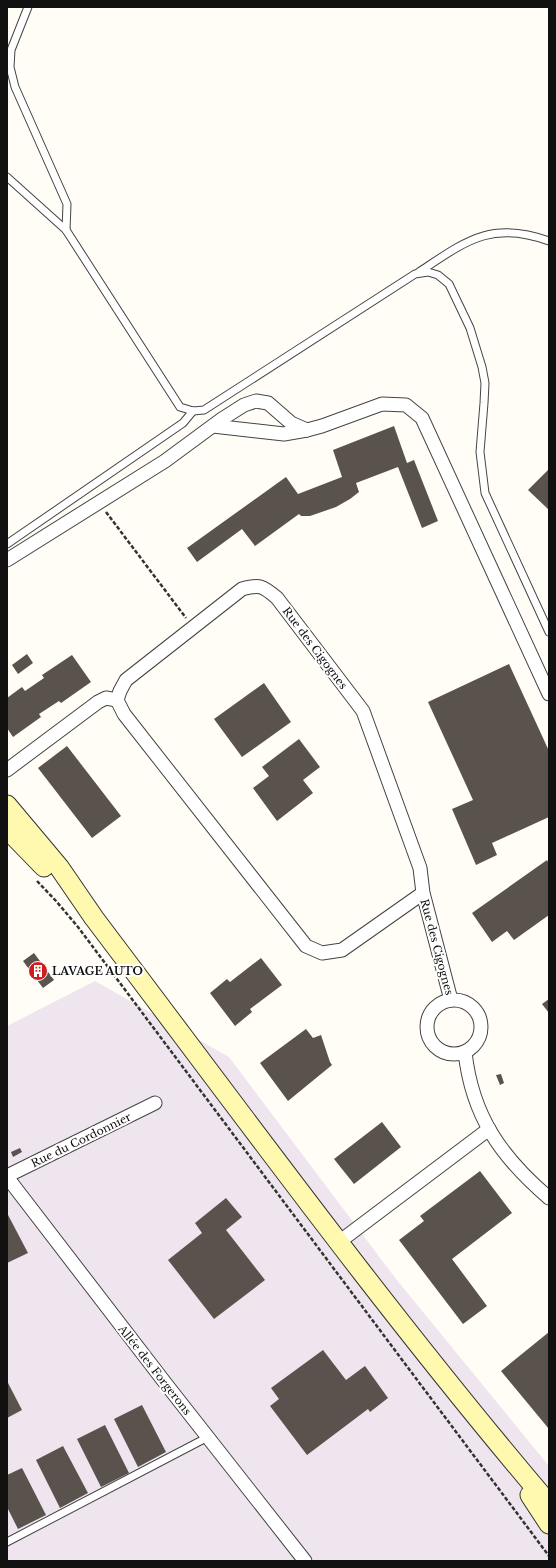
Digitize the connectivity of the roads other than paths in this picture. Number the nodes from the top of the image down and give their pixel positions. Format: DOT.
graph roads {
  1 [pos="28,7"];
  2 [pos="7,178"];
  3 [pos="66,230"];
  4 [pos="549,241"];
  5 [pos="415,274"];
  6 [pos="193,412"];
  7 [pos="213,426"];
  8 [pos="307,430"];
  9 [pos="7,544"];
  10 [pos="7,560"];
  11 [pos="549,632"];
  12 [pos="549,694"];
  13 [pos="117,700"];
  14 [pos="7,770"];
  15 [pos="7,805"];
  16 [pos="7,829"];
  17 [pos="423,893"];
  18 [pos="94,918"];
  19 [pos="452,1000"];
  20 [pos="465,1052"];
  21 [pos="155,1103"];
  22 [pos="489,1129"];
  23 [pos="7,1177"];
  24 [pos="549,1198"];
  25 [pos="339,1242"];
  26 [pos="484,1428"];
  27 [pos="208,1437"];
  28 [pos="549,1504"];
  29 [pos="549,1524"];
  30 [pos="7,1542"];
  31 [pos="305,1561"];
  1 -- 3 [label="lane"];
  2 -- 3 [label="lane"];
  3 -- 6 [label="lane"];
  4 -- 5 [label="lane"];
  5 -- 6 [label="lane"];
  5 -- 11 [label="lane"];
  6 -- 9 [label="lane"];
  7 -- 8 [label="street"];
  7 -- 8 [label="street"];
  7 -- 10 [label="street"];
  8 -- 12 [label="street"];
  13 -- 14 [label="street"];
  13 -- 17 [label="street, Rue des Cigognes"];
  13 -- 17 [label="street, Rue des Cigognes"];
  15 -- 18 [label="main road"];
  16 -- 18 [label="main road"];
  17 -- 19 [label="street, Rue des Cigognes"];
  18 -- 25 [label="main road"];
  19 -- 20 [label="street"];
  19 -- 20 [label="street"];
  20 -- 22 [label="street"];
  21 -- 23 [label="street, Rue du Cordonnier"];
  22 -- 24 [label="street"];
  22 -- 25 [label="street"];
  23 -- 27 [label="street, Allée des Forgerons"];
  25 -- 26 [label="main road"];
  26 -- 28 [label="main road"];
  26 -- 29 [label="main road"];
  27 -- 30 [label="lane"];
  27 -- 31 [label="street, Allée des Forgerons"];
}
